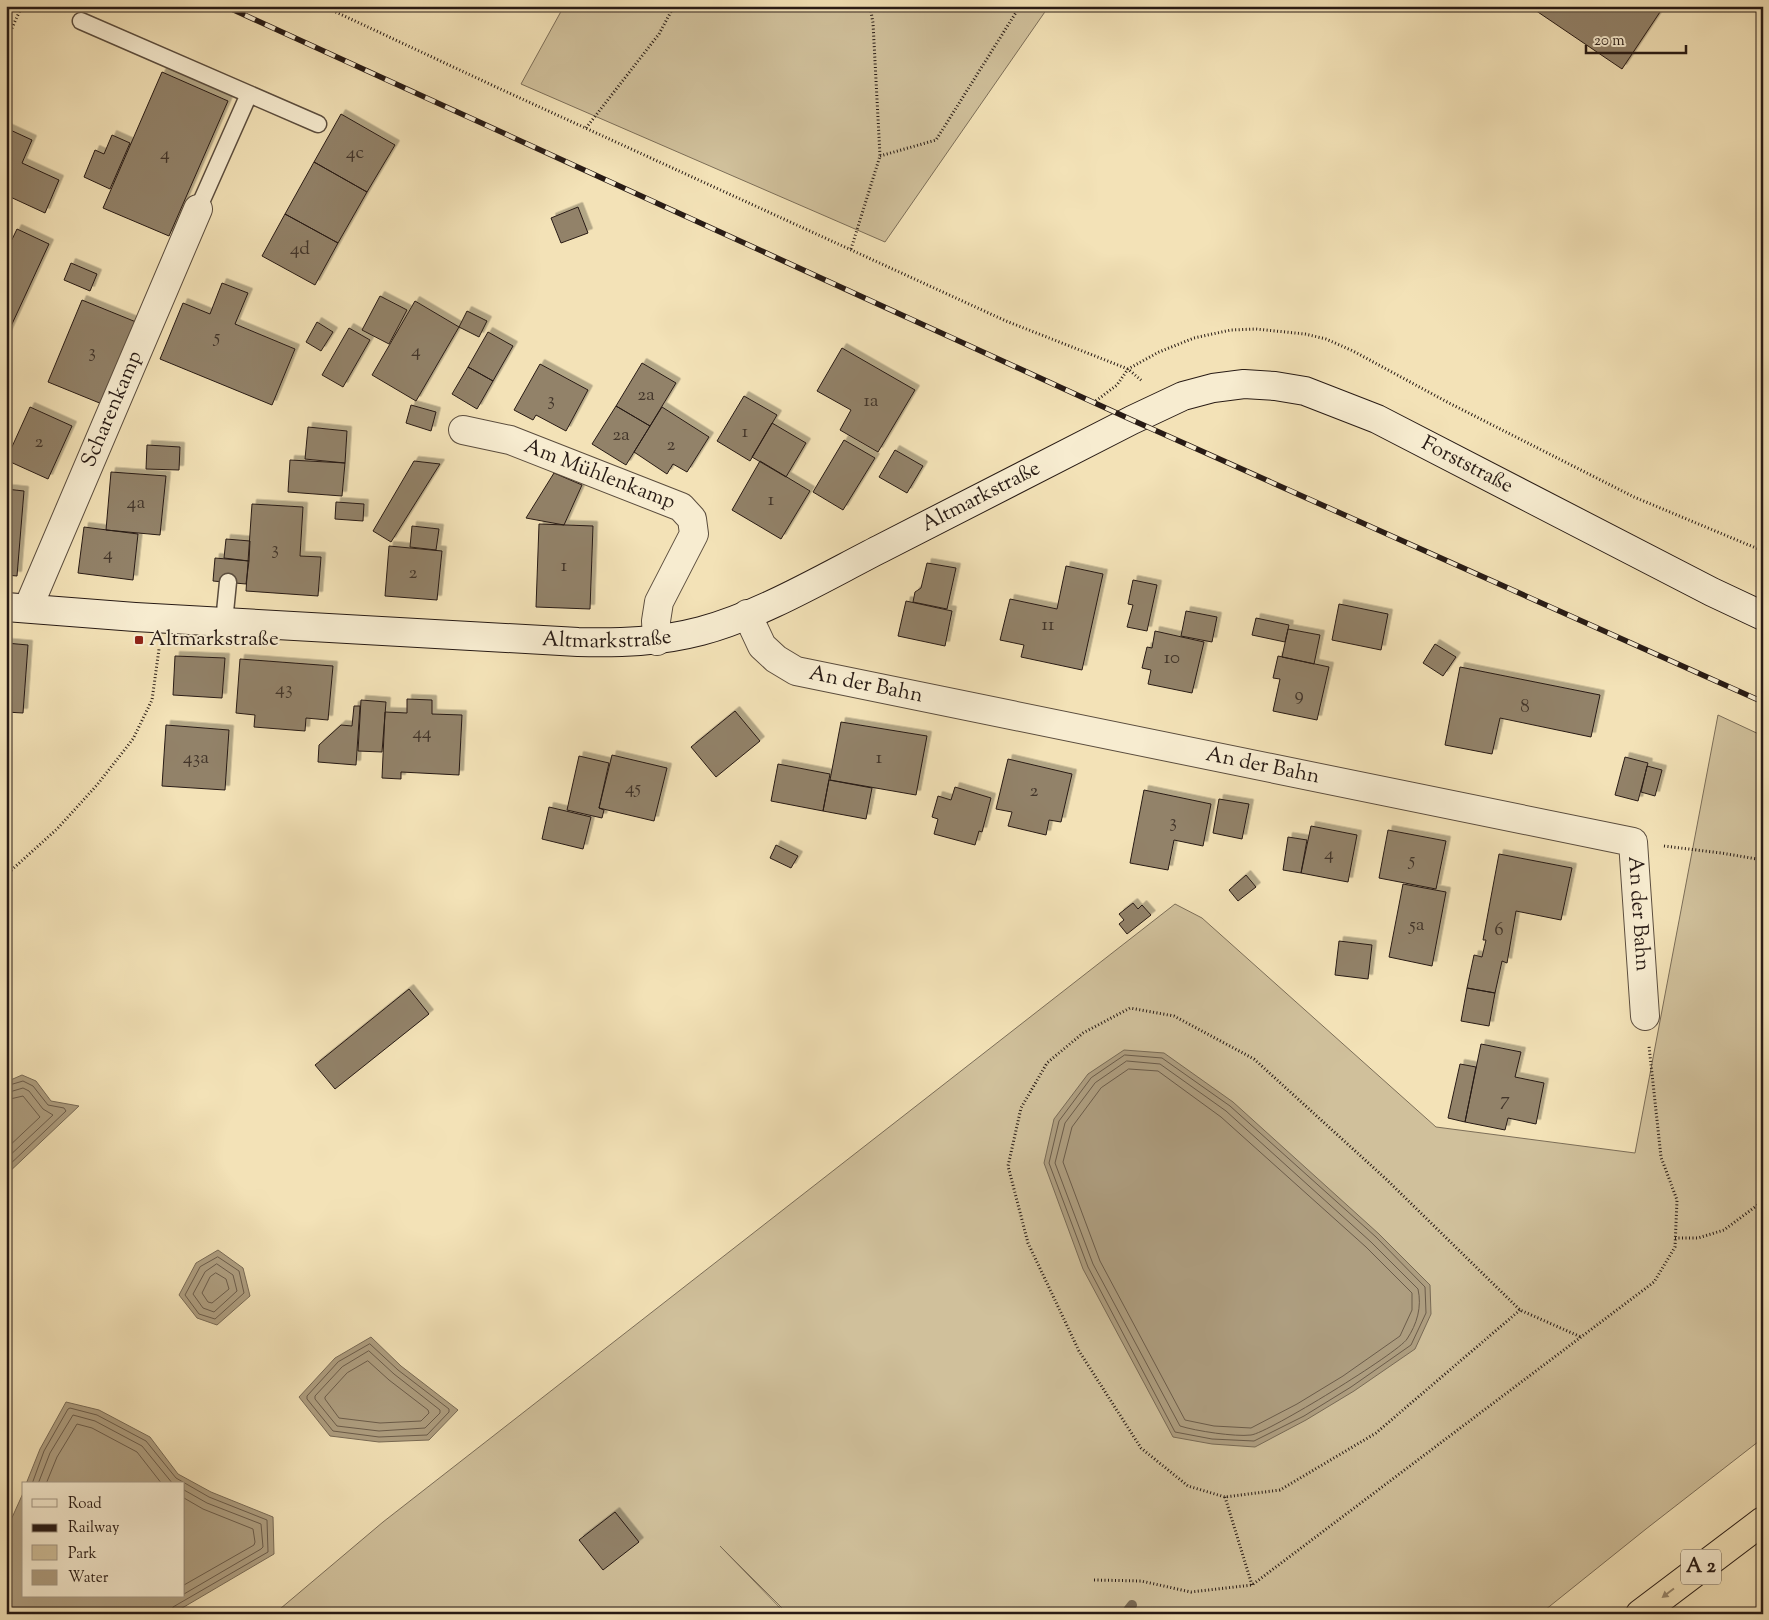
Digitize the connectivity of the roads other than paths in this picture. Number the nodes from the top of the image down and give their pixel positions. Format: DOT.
graph roads {
  1 [pos="81,21"];
  2 [pos="249,94"];
  3 [pos="318,124"];
  4 [pos="198,209"];
  5 [pos="1157,407"];
  6 [pos="463,430"];
  7 [pos="228,582"];
  8 [pos="17,607"];
  9 [pos="748,614"];
  10 [pos="1763,616"];
  11 [pos="224,622"];
  12 [pos="657,641"];
  13 [pos="1645,1016"];
  14 [pos="1763,1521"];
  15 [pos="1640,1614"];
  1 -- 2 [label="lane"];
  2 -- 3 [label="lane"];
  2 -- 4 [label="lane"];
  4 -- 8 [label="street, Scharenkamp"];
  5 -- 9 [label="street, Altmarkstraße"];
  5 -- 10 [label="street, Forststraße"];
  6 -- 12 [label="street, Am Mühlenkamp"];
  7 -- 11 [label="lane"];
  8 -- 11 [label="street, Altmarkstraße"];
  9 -- 12 [label="street, Altmarkstraße"];
  9 -- 13 [label="street, An der Bahn"];
  11 -- 12 [label="street, Altmarkstraße"];
  14 -- 15 [label="highway, A 2, one-way"];
}
